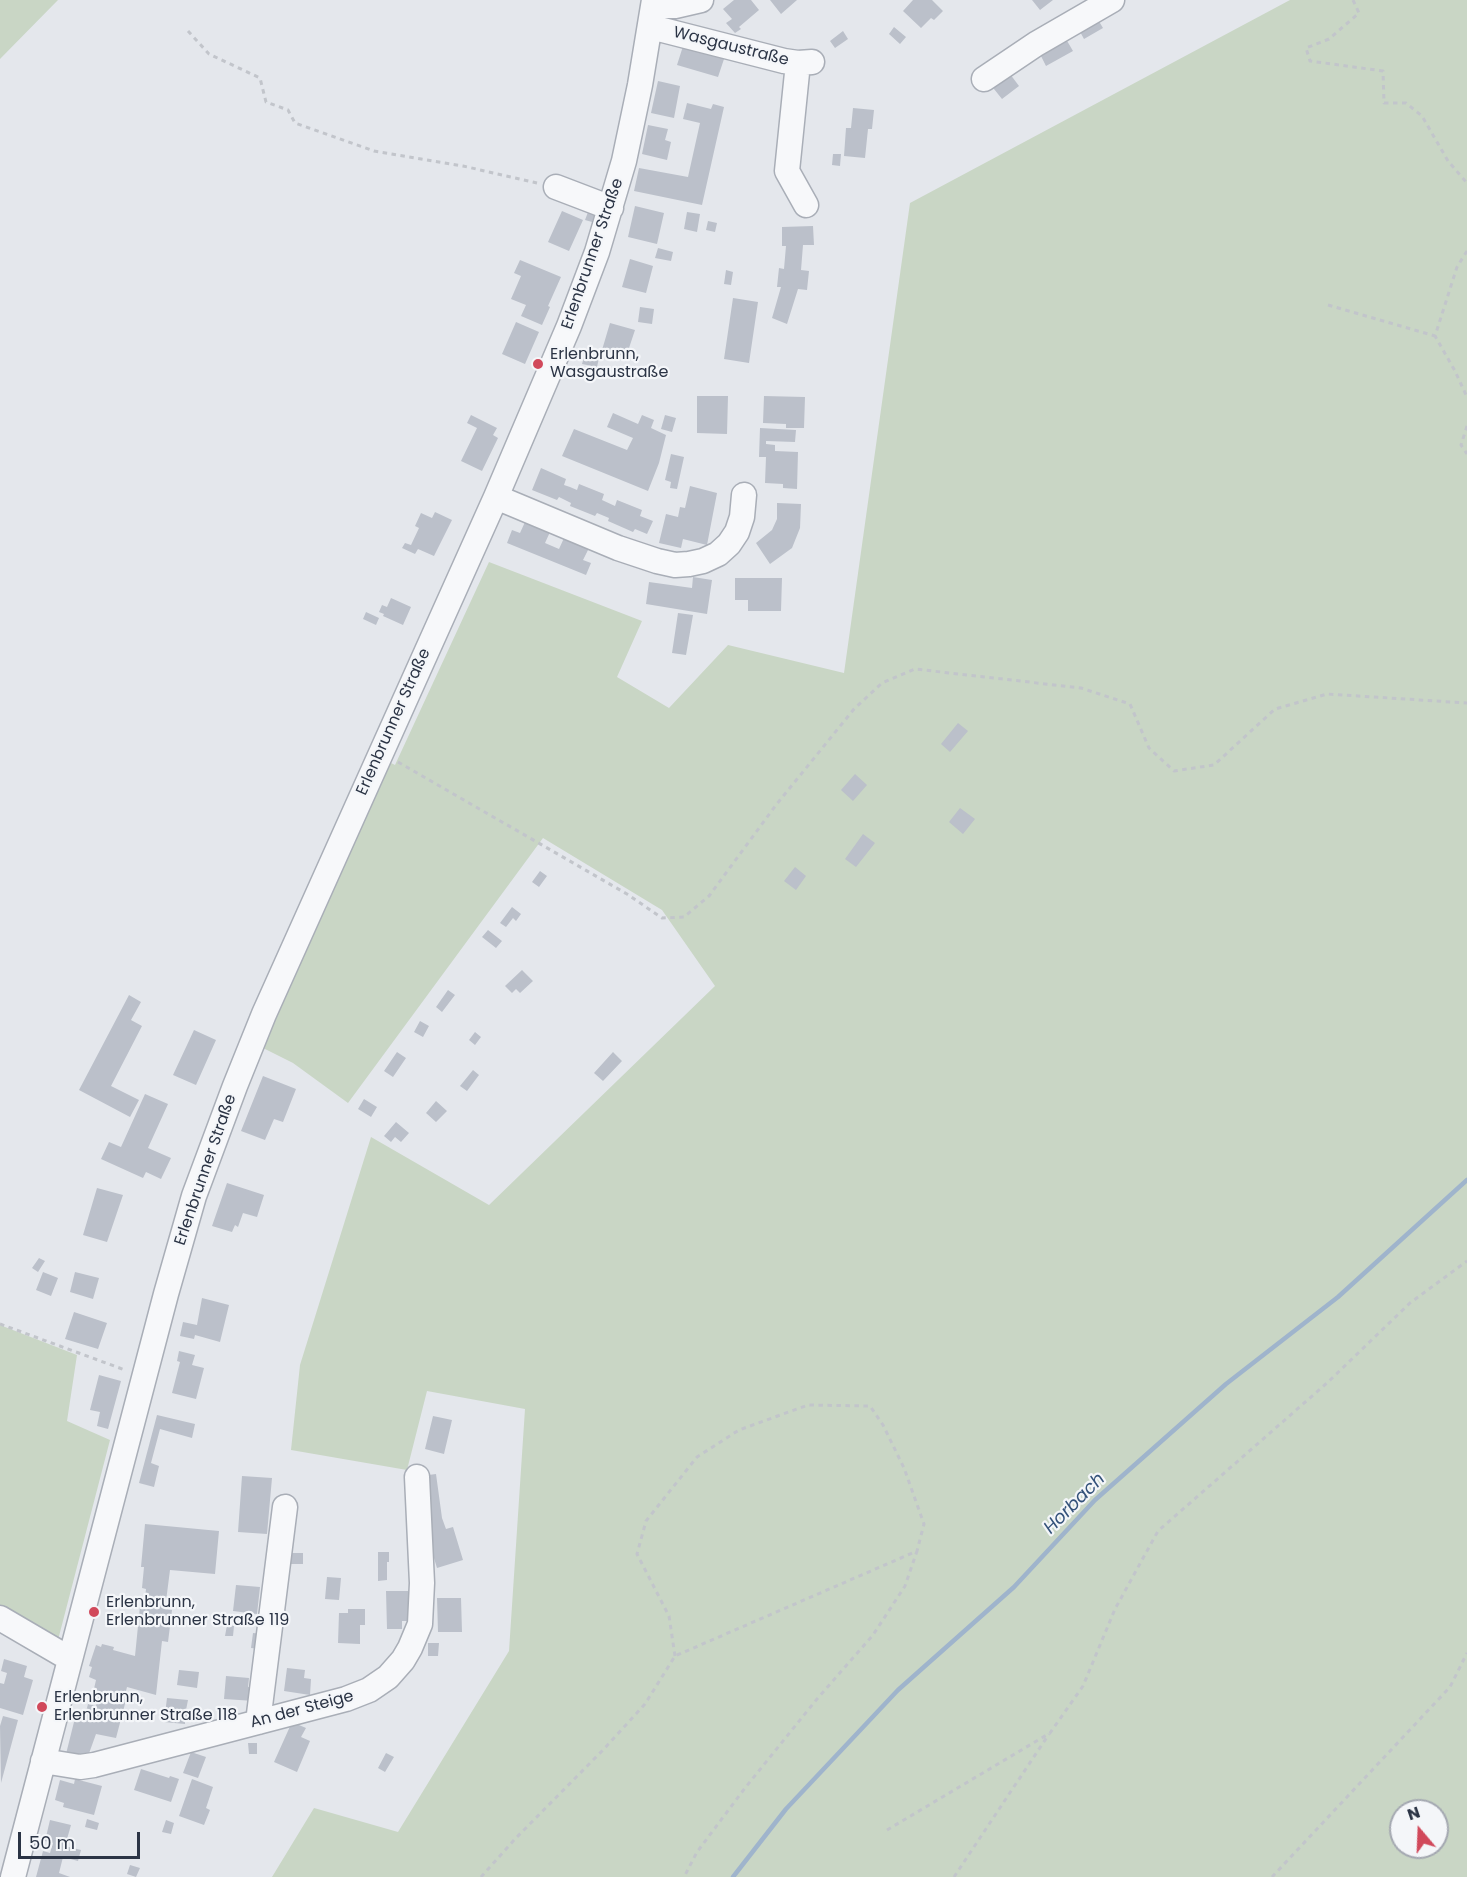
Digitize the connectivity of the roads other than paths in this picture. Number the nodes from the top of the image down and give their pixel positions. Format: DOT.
graph roads {
  1 [pos="701,0"];
  2 [pos="1112,0"];
  3 [pos="653,11"];
  4 [pos="984,79"];
  5 [pos="569,190"];
  6 [pos="806,205"];
  7 [pos="611,208"];
  8 [pos="744,495"];
  9 [pos="496,497"];
  10 [pos="417,1477"];
  11 [pos="285,1508"];
  12 [pos="0,1618"];
  13 [pos="70,1659"];
  14 [pos="258,1722"];
  15 [pos="44,1761"];
  16 [pos="13,1877"];
  1 -- 3 [label="street, Wasgaustraße"];
  2 -- 4 [label="street"];
  3 -- 6 [label="street, Wasgaustraße"];
  3 -- 7 [label="street, Erlenbrunner Straße"];
  5 -- 7 [label="street"];
  7 -- 9 [label="street, Erlenbrunner Straße"];
  8 -- 9 [label="street"];
  9 -- 13 [label="street, Erlenbrunner Straße"];
  10 -- 14 [label="street, An der Steige"];
  11 -- 14 [label="street"];
  12 -- 13 [label="street"];
  13 -- 15 [label="street, Erlenbrunner Straße"];
  14 -- 15 [label="street, An der Steige"];
  15 -- 16 [label="street, Erlenbrunner Straße"];
}
